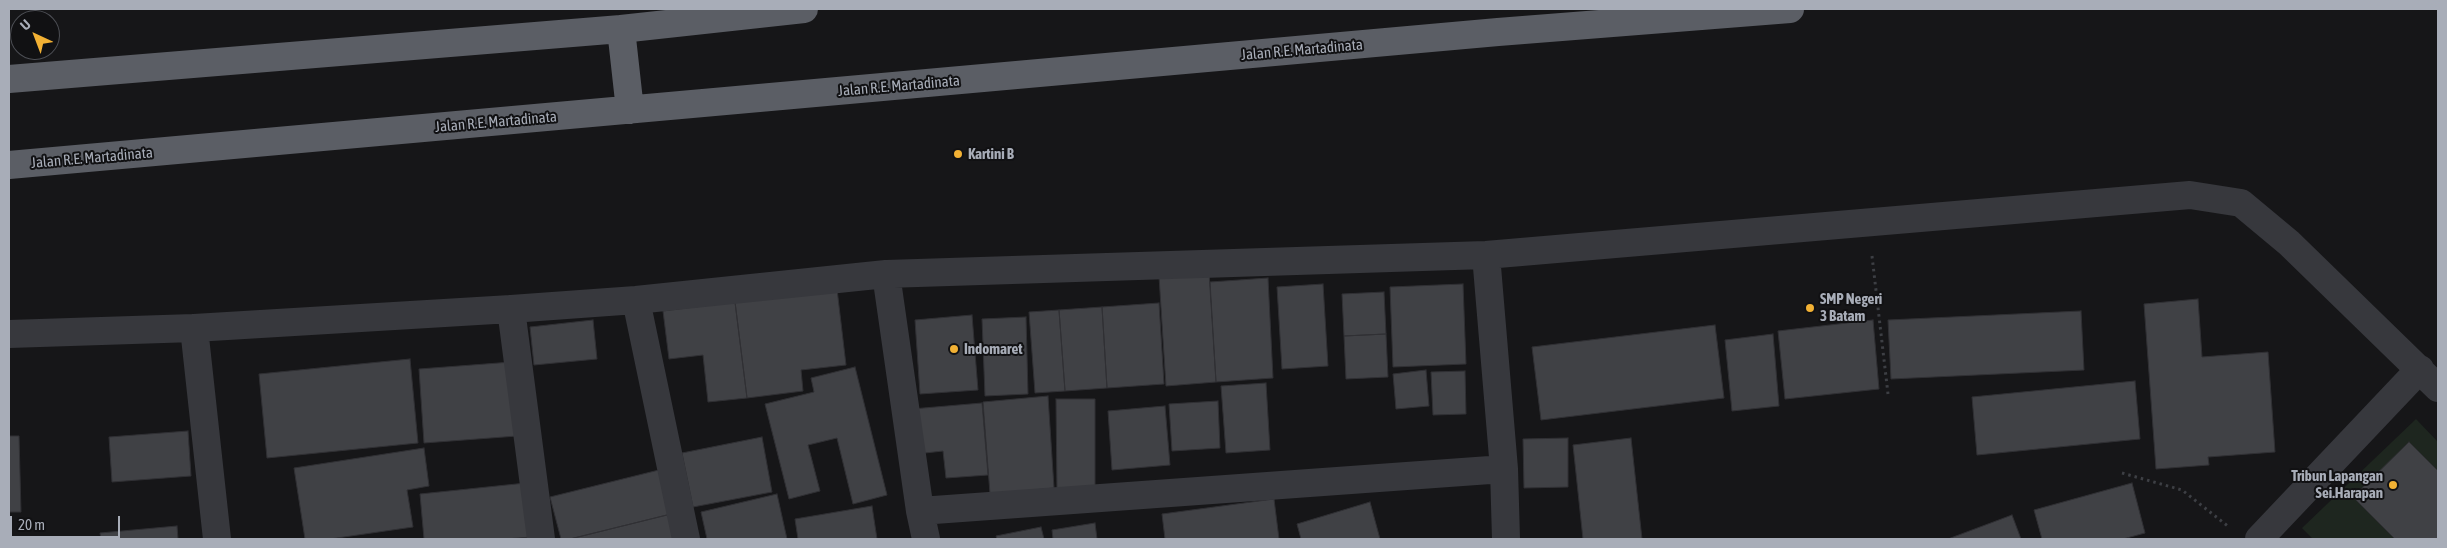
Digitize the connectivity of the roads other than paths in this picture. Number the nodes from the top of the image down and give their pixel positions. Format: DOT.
graph roads {
  1 [pos="804,9"];
  2 [pos="1790,9"];
  3 [pos="621,29"];
  4 [pos="9,79"];
  5 [pos="630,110"];
  6 [pos="9,165"];
  7 [pos="1486,255"];
  8 [pos="886,274"];
  9 [pos="636,300"];
  10 [pos="511,310"];
  11 [pos="194,328"];
  12 [pos="9,334"];
  13 [pos="2429,378"];
  14 [pos="1504,470"];
  15 [pos="920,510"];
  16 [pos="2248,536"];
  17 [pos="217,539"];
  18 [pos="541,539"];
  19 [pos="686,539"];
  20 [pos="926,539"];
  21 [pos="1506,539"];
  1 -- 3 [label="highway"];
  2 -- 5 [label="highway, Jalan R.E. Martadinata"];
  3 -- 4 [label="highway"];
  3 -- 5 [label="highway"];
  5 -- 6 [label="highway, Jalan R.E. Martadinata"];
  7 -- 8 [label="street"];
  7 -- 13 [label="street"];
  7 -- 14 [label="street"];
  8 -- 9 [label="street"];
  8 -- 15 [label="street"];
  9 -- 10 [label="street"];
  9 -- 19 [label="street"];
  10 -- 11 [label="street"];
  10 -- 18 [label="street"];
  11 -- 12 [label="street"];
  11 -- 17 [label="street"];
  13 -- 16 [label="street"];
  14 -- 15 [label="street"];
  14 -- 21 [label="street"];
  15 -- 20 [label="street"];
}
